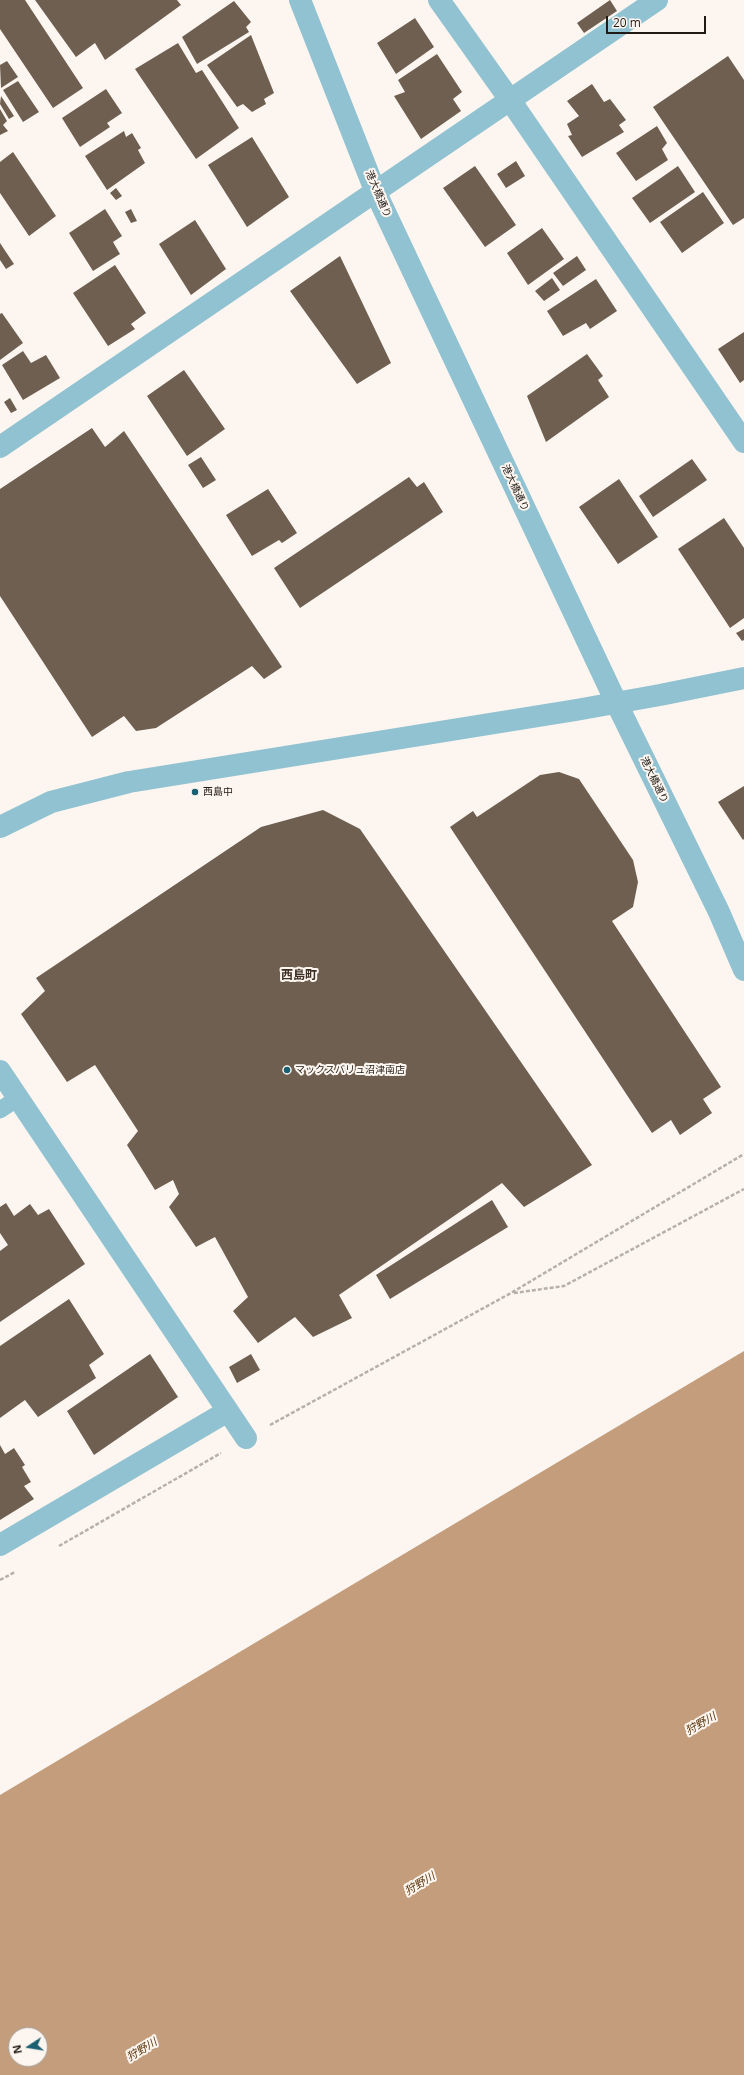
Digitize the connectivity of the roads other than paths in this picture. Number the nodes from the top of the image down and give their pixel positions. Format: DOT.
graph roads {
  1 [pos="300,0"];
  2 [pos="439,0"];
  3 [pos="657,0"];
  4 [pos="510,100"];
  5 [pos="376,192"];
  6 [pos="744,442"];
  7 [pos="0,447"];
  8 [pos="744,678"];
  9 [pos="616,702"];
  10 [pos="0,828"];
  11 [pos="744,970"];
  12 [pos="0,1071"];
  13 [pos="18,1098"];
  14 [pos="0,1110"];
  15 [pos="228,1411"];
  16 [pos="246,1438"];
  17 [pos="0,1545"];
  1 -- 5 [label="street, 港大橋通り"];
  2 -- 4 [label="street"];
  3 -- 4 [label="street"];
  4 -- 5 [label="street"];
  4 -- 6 [label="street"];
  5 -- 7 [label="street"];
  5 -- 9 [label="street, 港大橋通り"];
  8 -- 9 [label="street"];
  9 -- 10 [label="street"];
  9 -- 11 [label="street, 港大橋通り"];
  12 -- 13 [label="street"];
  13 -- 14 [label="lane"];
  13 -- 15 [label="street"];
  15 -- 16 [label="street"];
  15 -- 17 [label="street"];
}
